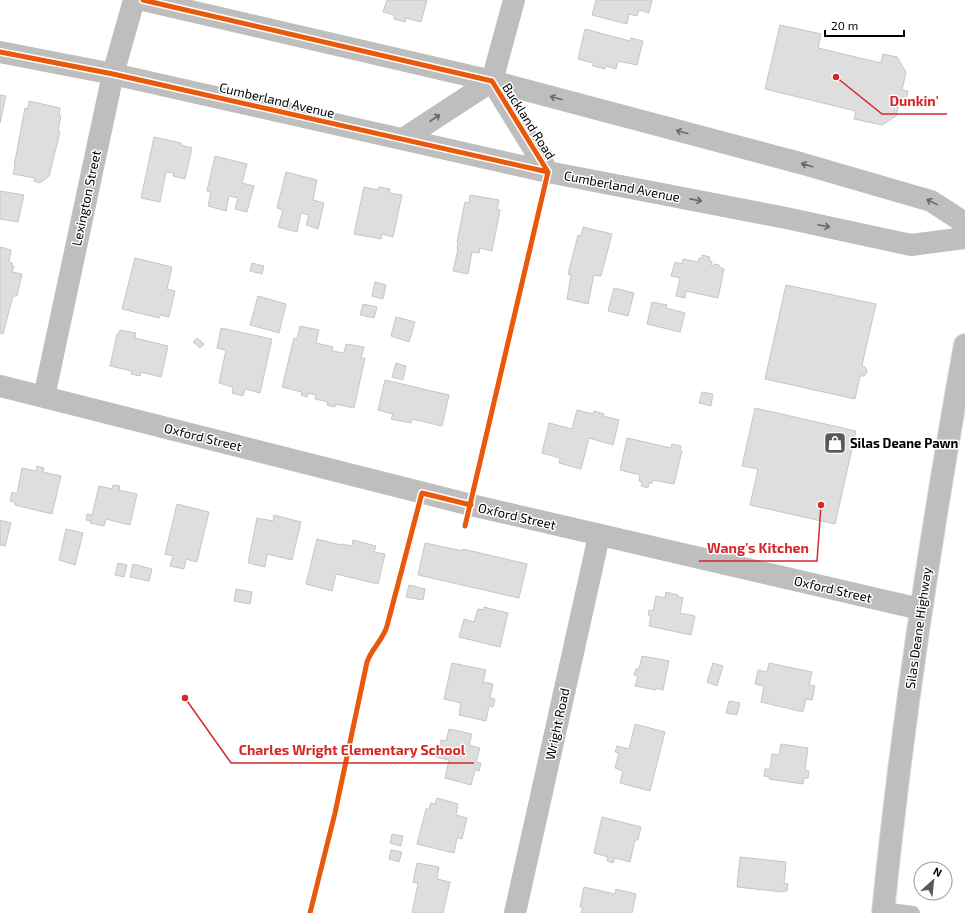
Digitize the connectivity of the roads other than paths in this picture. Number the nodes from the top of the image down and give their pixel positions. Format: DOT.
graph roads {
  1 [pos="134,0"];
  2 [pos="143,0"];
  3 [pos="514,0"];
  4 [pos="0,52"];
  5 [pos="113,74"];
  6 [pos="492,81"];
  7 [pos="402,139"];
  8 [pos="548,172"];
  9 [pos="965,223"];
  10 [pos="965,238"];
  11 [pos="965,345"];
  12 [pos="0,386"];
  13 [pos="44,397"];
  14 [pos="599,536"];
  15 [pos="920,609"];
  16 [pos="883,911"];
  17 [pos="515,913"];
  18 [pos="913,913"];
  1 -- 5 [label="street, Lexington Street"];
  2 -- 6 [label="street"];
  3 -- 6 [label="street, Buckland Road"];
  4 -- 5 [label="street, Cumberland Avenue"];
  5 -- 7 [label="street, Cumberland Avenue"];
  5 -- 13 [label="street, Lexington Street"];
  7 -- 6 [label="street, Buckland Road, one-way"];
  6 -- 8 [label="street, Buckland Road"];
  9 -- 6 [label="street, one-way"];
  7 -- 8 [label="street, Cumberland Avenue"];
  8 -- 10 [label="street, Cumberland Avenue, one-way"];
  11 -- 15 [label="street, Silas Deane Highway"];
  12 -- 13 [label="street, Oxford Street"];
  13 -- 14 [label="street, Oxford Street"];
  14 -- 15 [label="street, Oxford Street"];
  14 -- 17 [label="street, Wright Road"];
  15 -- 16 [label="street, Silas Deane Highway"];
  16 -- 18 [label="lane"];
}
